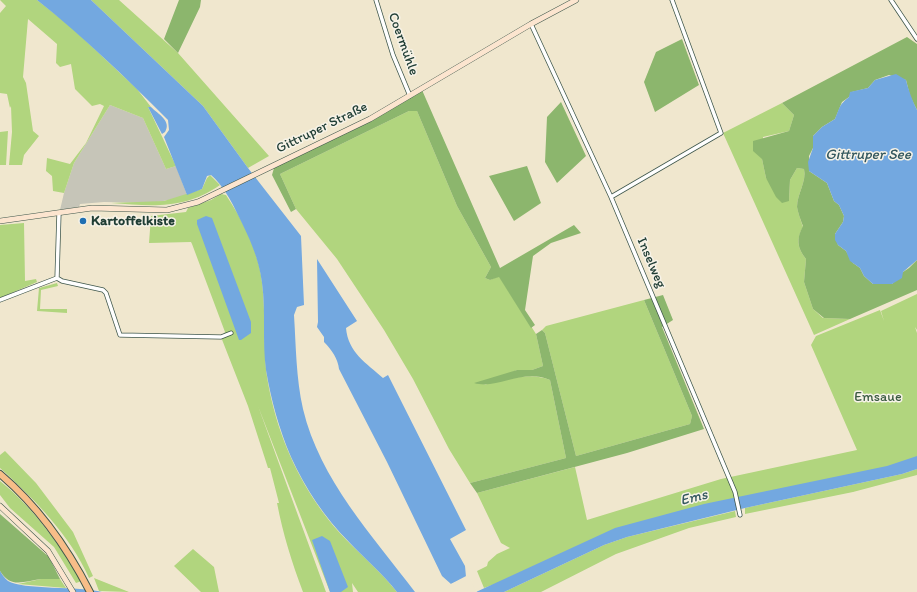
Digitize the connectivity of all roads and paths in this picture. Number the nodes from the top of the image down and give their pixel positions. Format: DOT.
graph roads {
  1 [pos="376,0"];
  2 [pos="576,0"];
  3 [pos="672,0"];
  4 [pos="891,0"];
  5 [pos="531,24"];
  6 [pos="917,39"];
  7 [pos="410,96"];
  8 [pos="612,196"];
  9 [pos="59,213"];
  10 [pos="0,221"];
  11 [pos="57,278"];
  12 [pos="0,300"];
  13 [pos="232,333"];
  14 [pos="0,474"];
  15 [pos="0,506"];
  16 [pos="740,515"];
  17 [pos="73,592"];
  18 [pos="90,592"];
  1 -- 7 [label="street, Coermühle"];
  2 -- 5 [label="street, Gittruper Straße"];
  3 -- 8 [label="street"];
  4 -- 6 [label="street"];
  5 -- 7 [label="street, Gittruper Straße"];
  5 -- 8 [label="street, Inselweg"];
  7 -- 9 [label="street, Gittruper Straße"];
  8 -- 16 [label="street, Inselweg"];
  9 -- 10 [label="street, Gittruper Straße"];
  9 -- 11 [label="street"];
  11 -- 12 [label="street"];
  11 -- 13 [label="street"];
  14 -- 18 [label="highway"];
  15 -- 17 [label="street"];
}
